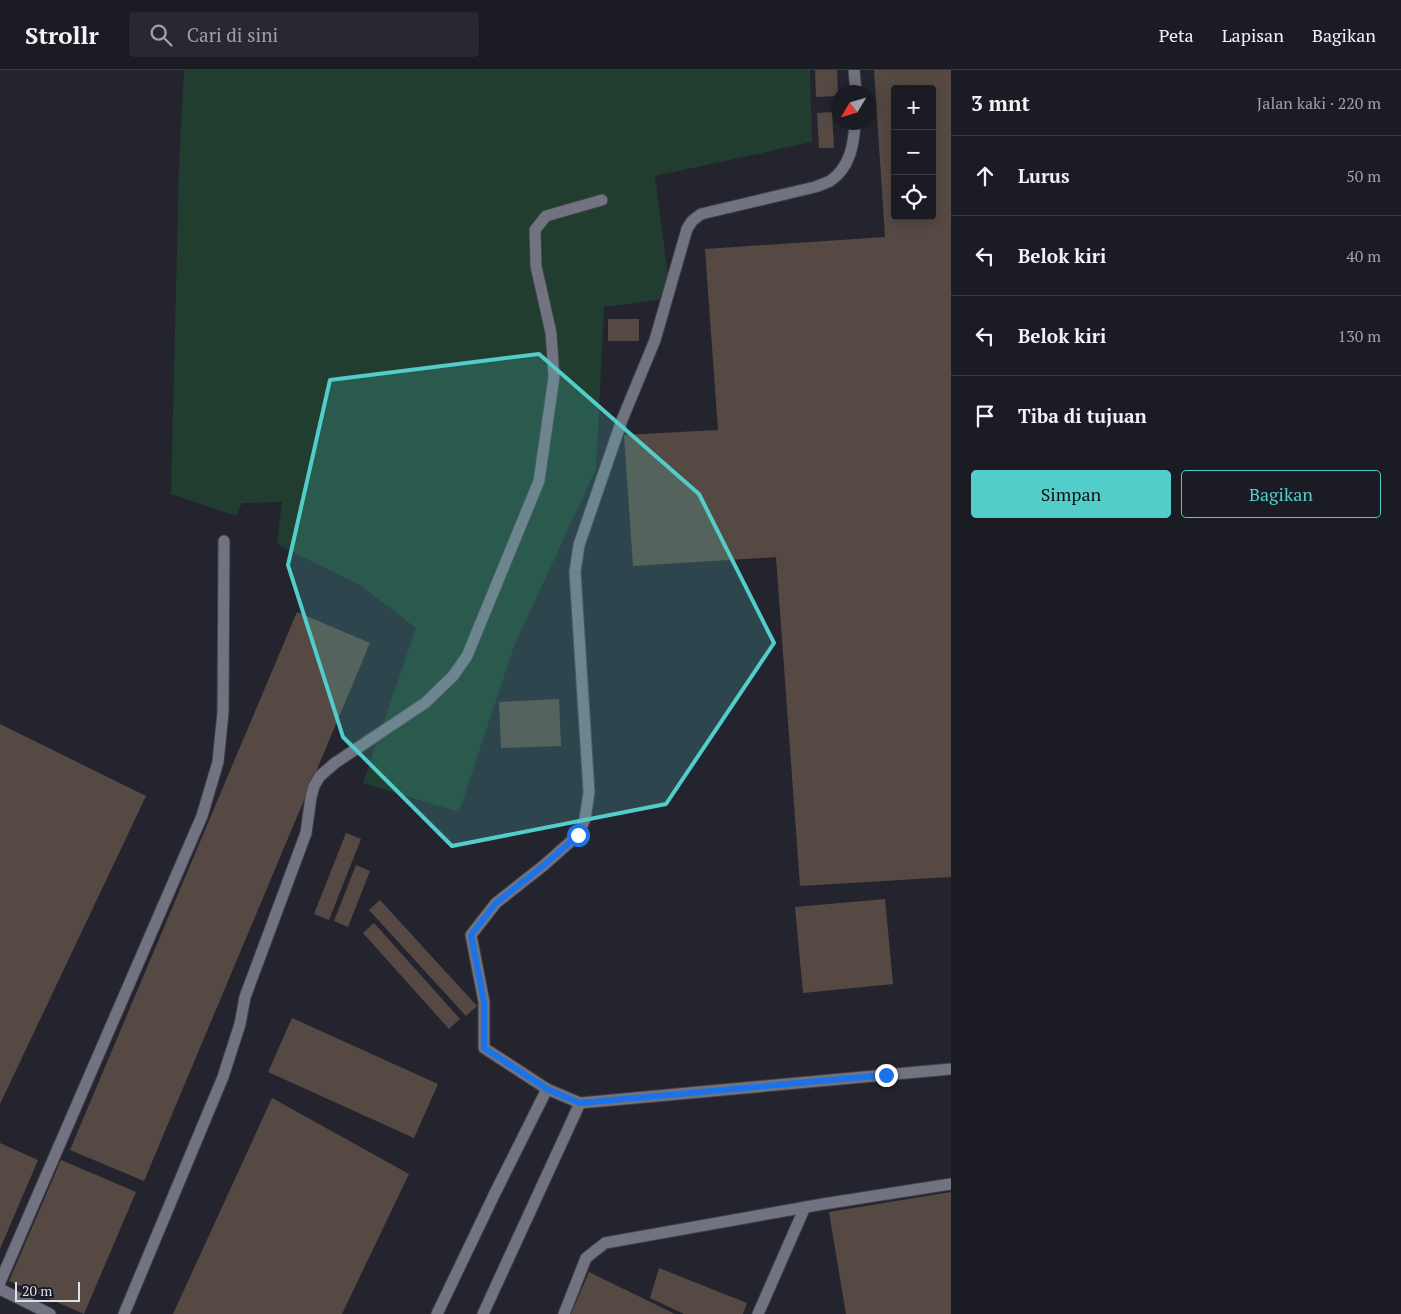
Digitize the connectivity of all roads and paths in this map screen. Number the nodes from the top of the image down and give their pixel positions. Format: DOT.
graph roads {
  1 [pos="854,70"];
  2 [pos="855,85"];
  3 [pos="855,130"];
  4 [pos="602,200"];
  5 [pos="224,541"];
  6 [pos="951,1069"];
  7 [pos="547,1089"];
  8 [pos="580,1103"];
  9 [pos="951,1184"];
  10 [pos="805,1207"];
  11 [pos="0,1282"];
  12 [pos="0,1289"];
  13 [pos="50,1314"];
  14 [pos="124,1314"];
  15 [pos="437,1314"];
  16 [pos="483,1314"];
  17 [pos="564,1314"];
  18 [pos="758,1314"];
  1 -- 2 [label="lane"];
  3 -- 7 [label="lane"];
  4 -- 14 [label="lane"];
  5 -- 11 [label="lane"];
  6 -- 8 [label="lane"];
  7 -- 8 [label="lane"];
  7 -- 15 [label="lane"];
  8 -- 16 [label="lane"];
  9 -- 10 [label="lane"];
  10 -- 17 [label="lane"];
  10 -- 18 [label="lane"];
  12 -- 13 [label="lane"];
}
